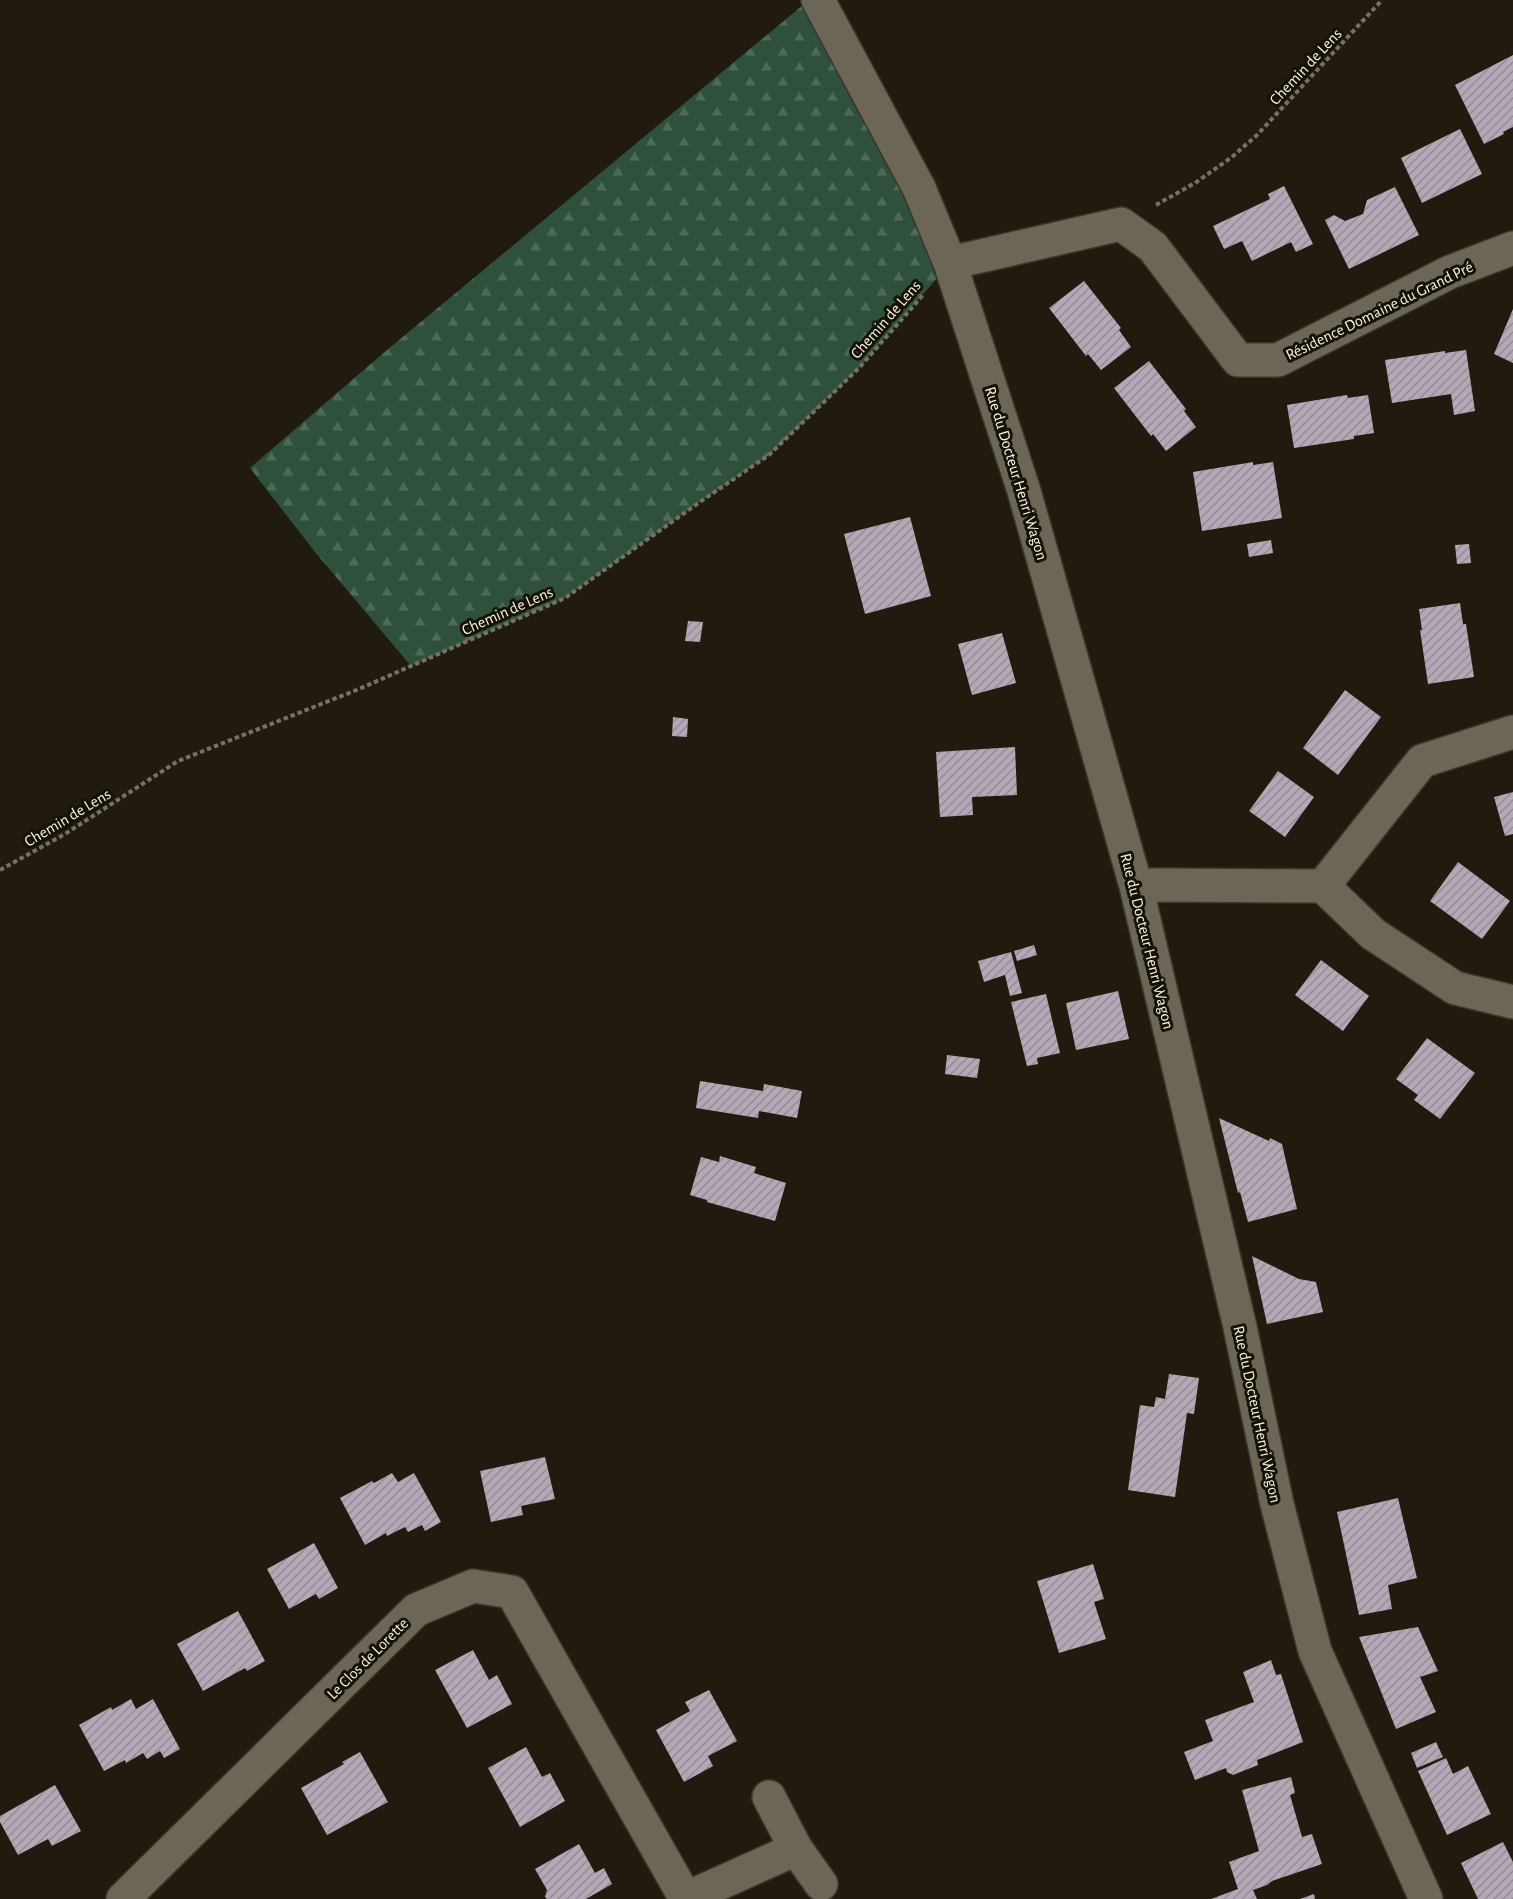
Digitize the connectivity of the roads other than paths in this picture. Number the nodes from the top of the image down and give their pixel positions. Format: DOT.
graph roads {
  1 [pos="818,0"];
  2 [pos="1513,248"];
  3 [pos="950,263"];
  4 [pos="1513,732"];
  5 [pos="1136,886"];
  6 [pos="1323,886"];
  7 [pos="1513,1002"];
  8 [pos="769,1797"];
  9 [pos="796,1849"];
  10 [pos="821,1884"];
  11 [pos="123,1899"];
  12 [pos="687,1899"];
  13 [pos="1426,1899"];
  1 -- 3 [label="street, Rue du Docteur Henri Wagon"];
  2 -- 3 [label="street, Résidence Domaine du Grand Pré"];
  3 -- 5 [label="street, Rue du Docteur Henri Wagon"];
  4 -- 6 [label="street"];
  5 -- 6 [label="street"];
  5 -- 13 [label="street, Rue du Docteur Henri Wagon"];
  6 -- 7 [label="street"];
  8 -- 9 [label="street"];
  9 -- 10 [label="street"];
  9 -- 12 [label="street, Le Clos de Lorette"];
  11 -- 12 [label="street, Le Clos de Lorette"];
}
